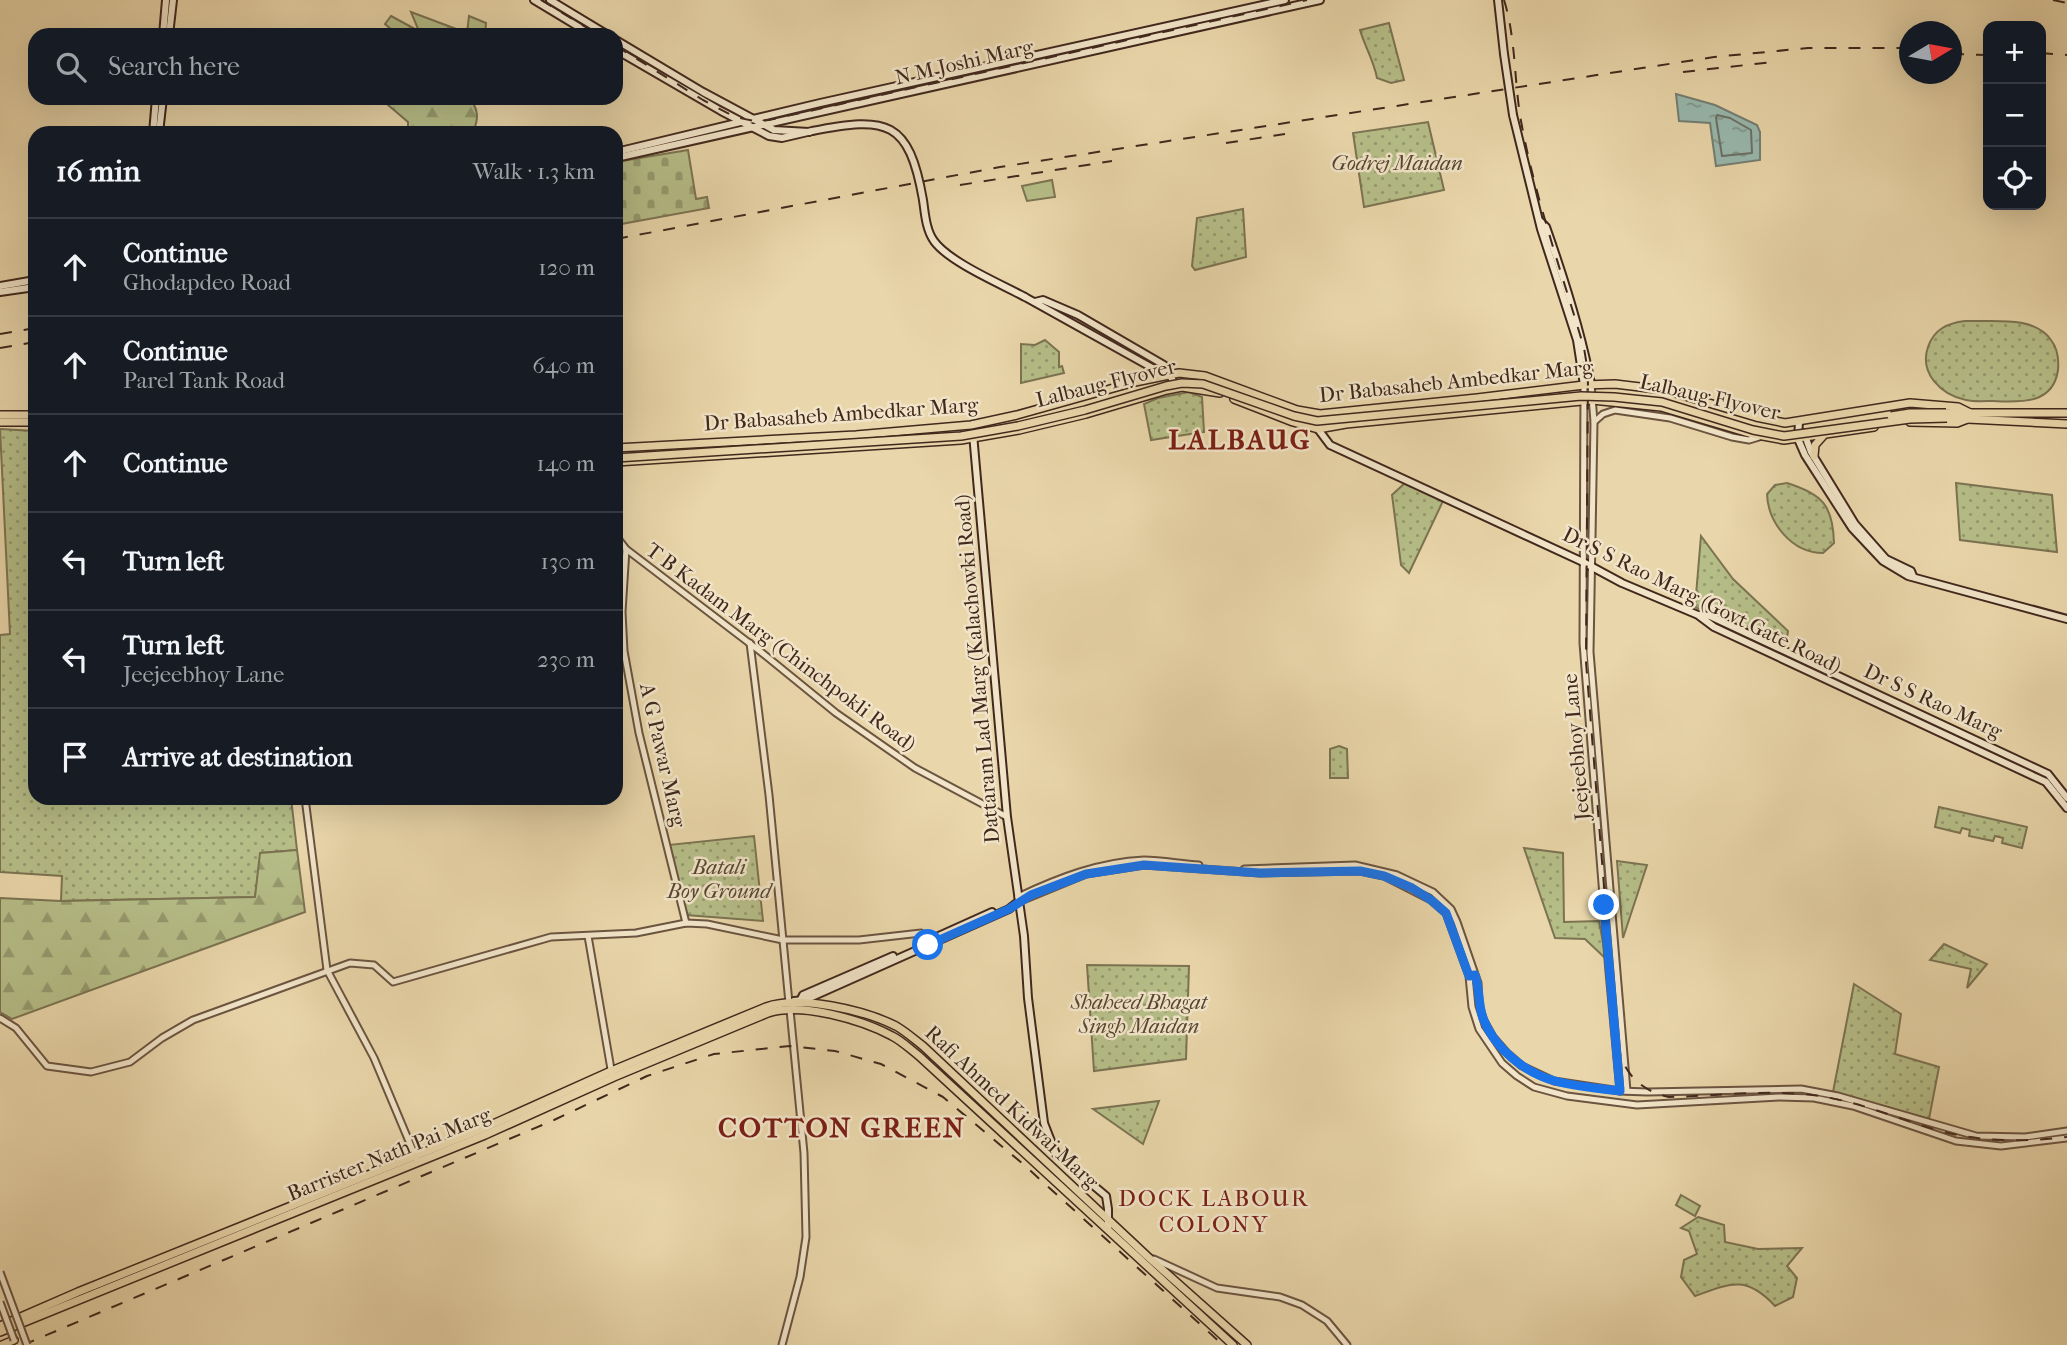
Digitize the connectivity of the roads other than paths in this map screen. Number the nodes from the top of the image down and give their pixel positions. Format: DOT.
graph roads {
  1 [pos="166,0"];
  2 [pos="173,0"];
  3 [pos="534,0"];
  4 [pos="550,0"];
  5 [pos="1285,0"];
  6 [pos="1320,0"];
  7 [pos="1498,0"];
  8 [pos="571,13"];
  9 [pos="568,20"];
  10 [pos="164,28"];
  11 [pos="170,28"];
  12 [pos="581,28"];
  13 [pos="596,28"];
  14 [pos="623,49"];
  15 [pos="680,83"];
  16 [pos="155,105"];
  17 [pos="162,105"];
  18 [pos="721,111"];
  19 [pos="790,119"];
  20 [pos="756,120"];
  21 [pos="744,122"];
  22 [pos="764,125"];
  23 [pos="154,126"];
  24 [pos="160,126"];
  25 [pos="752,127"];
  26 [pos="720,131"];
  27 [pos="792,131"];
  28 [pos="811,132"];
  29 [pos="771,133"];
  30 [pos="623,151"];
  31 [pos="623,156"];
  32 [pos="28,283"];
  33 [pos="0,286"];
  34 [pos="19,286"];
  35 [pos="28,287"];
  36 [pos="0,292"];
  37 [pos="1170,373"];
  38 [pos="1587,384"];
  39 [pos="1177,388"];
  40 [pos="1589,400"];
  41 [pos="2067,413"];
  42 [pos="0,415"];
  43 [pos="28,415"];
  44 [pos="1970,416"];
  45 [pos="1799,421"];
  46 [pos="0,422"];
  47 [pos="28,422"];
  48 [pos="1594,422"];
  49 [pos="2067,424"];
  50 [pos="971,425"];
  51 [pos="1318,429"];
  52 [pos="1762,436"];
  53 [pos="1824,436"];
  54 [pos="974,438"];
  55 [pos="1802,439"];
  56 [pos="623,448"];
  57 [pos="1810,454"];
  58 [pos="623,457"];
  59 [pos="623,458"];
  60 [pos="623,545"];
  61 [pos="626,549"];
  62 [pos="1587,564"];
  63 [pos="623,596"];
  64 [pos="1698,615"];
  65 [pos="2067,619"];
  66 [pos="1587,624"];
  67 [pos="623,632"];
  68 [pos="750,643"];
  69 [pos="1593,767"];
  70 [pos="1600,767"];
  71 [pos="2067,798"];
  72 [pos="306,805"];
  73 [pos="2067,808"];
  74 [pos="1007,817"];
  75 [pos="1018,899"];
  76 [pos="1604,905"];
  77 [pos="1612,905"];
  78 [pos="687,923"];
  79 [pos="588,936"];
  80 [pos="783,940"];
  81 [pos="927,943"];
  82 [pos="327,970"];
  83 [pos="1472,976"];
  84 [pos="790,1006"];
  85 [pos="1613,1015"];
  86 [pos="1621,1015"];
  87 [pos="0,1018"];
  88 [pos="612,1074"];
  89 [pos="1624,1091"];
  90 [pos="1842,1100"];
  91 [pos="2067,1131"];
  92 [pos="2067,1138"];
  93 [pos="416,1159"];
  94 [pos="343,1189"];
  95 [pos="1108,1219"];
  96 [pos="1108,1228"];
  97 [pos="1147,1256"];
  98 [pos="0,1272"];
  99 [pos="0,1302"];
  100 [pos="0,1326"];
  101 [pos="0,1332"];
  102 [pos="15,1343"];
  103 [pos="2,1345"];
  104 [pos="27,1345"];
  105 [pos="782,1345"];
  106 [pos="1233,1345"];
  107 [pos="1247,1345"];
  108 [pos="1347,1345"];
  1 -- 10 [label="main road"];
  2 -- 11 [label="main road"];
  3 -- 9 [label="main road"];
  4 -- 8 [label="main road"];
  5 -- 20 [label="main road, N M Joshi Marg"];
  6 -- 19 [label="main road, N M Joshi Marg"];
  7 -- 38 [label="main road, bridge"];
  8 -- 9 [label="main road"];
  8 -- 13 [label="main road"];
  9 -- 12 [label="main road"];
  14 -- 15 [label="main road"];
  15 -- 18 [label="main road"];
  15 -- 20 [label="main road"];
  16 -- 23 [label="main road"];
  17 -- 24 [label="main road"];
  18 -- 21 [label="main road"];
  18 -- 26 [label="main road"];
  19 -- 22 [label="main road, N M Joshi Marg"];
  19 -- 27 [label="main road"];
  20 -- 21 [label="main road, N M Joshi Marg"];
  20 -- 22 [label="main road"];
  21 -- 25 [label="main road"];
  21 -- 26 [label="main road, N M Joshi Marg"];
  22 -- 25 [label="main road, N M Joshi Marg"];
  22 -- 29 [label="main road"];
  25 -- 26 [label="main road, N M Joshi Marg"];
  25 -- 29 [label="main road"];
  26 -- 30 [label="main road, N M Joshi Marg"];
  26 -- 31 [label="main road, N M Joshi Marg"];
  27 -- 28 [label="main road"];
  27 -- 29 [label="main road"];
  28 -- 29 [label="main road"];
  28 -- 37 [label="main road, bridge"];
  32 -- 34 [label="main road"];
  33 -- 34 [label="main road"];
  34 -- 35 [label="main road"];
  34 -- 36 [label="main road"];
  37 -- 38 [label="main road, Dr Babasaheb Ambedkar Marg"];
  37 -- 39 [label="main road"];
  37 -- 50 [label="main road, Dr Babasaheb Ambedkar Marg"];
  38 -- 40 [label="street"];
  38 -- 45 [label="main road, Dr Babasaheb Ambedkar Marg"];
  39 -- 51 [label="main road, Dr Babasaheb Ambedkar Marg"];
  39 -- 54 [label="main road, Dr Babasaheb Ambedkar Marg"];
  40 -- 48 [label="street, Jeejeebhoy Lane"];
  40 -- 51 [label="main road, Dr Babasaheb Ambedkar Marg"];
  40 -- 52 [label="main road, Dr Babasaheb Ambedkar Marg"];
  40 -- 62 [label="street, Jeejeebhoy Lane"];
  41 -- 44 [label="main road"];
  42 -- 43 [label="main road"];
  44 -- 45 [label="main road, Dr Babasaheb Ambedkar Marg"];
  44 -- 49 [label="main road"];
  44 -- 53 [label="main road, Dr Babasaheb Ambedkar Marg"];
  44 -- 58 [label="main road, Lalbaug Flyover, bridge"];
  45 -- 55 [label="main road"];
  46 -- 47 [label="main road"];
  48 -- 52 [label="street"];
  48 -- 62 [label="street, Jeejeebhoy Lane"];
  50 -- 54 [label="main road, Dattaram Lad Marg (Kalachowki Road)"];
  50 -- 56 [label="main road, Dr Babasaheb Ambedkar Marg"];
  51 -- 62 [label="main road, Dr S S Rao Marg (Govt Gate Road)"];
  52 -- 55 [label="main road, Dr Babasaheb Ambedkar Marg"];
  53 -- 55 [label="main road, Dr Babasaheb Ambedkar Marg"];
  53 -- 57 [label="main road"];
  54 -- 59 [label="main road, Dr Babasaheb Ambedkar Marg"];
  54 -- 74 [label="main road, Dattaram Lad Marg (Kalachowki Road)"];
  55 -- 57 [label="main road"];
  57 -- 65 [label="main road"];
  60 -- 61 [label="street, T B Kadam Marg (Chinchpokli Road)"];
  61 -- 63 [label="street, A G Pawar Marg"];
  61 -- 68 [label="street, T B Kadam Marg (Chinchpokli Road)"];
  62 -- 64 [label="main road, Dr S S Rao Marg (Govt Gate Road)"];
  62 -- 66 [label="street, Jeejeebhoy Lane"];
  64 -- 71 [label="main road, Dr S S Rao Marg"];
  64 -- 73 [label="main road, Dr S S Rao Marg (Govt Gate Road)"];
  66 -- 69 [label="street, Jeejeebhoy Lane"];
  66 -- 70 [label="street"];
  67 -- 78 [label="street, A G Pawar Marg"];
  68 -- 74 [label="street, T B Kadam Marg (Chinchpokli Road)"];
  68 -- 80 [label="street"];
  69 -- 70 [label="street"];
  69 -- 76 [label="street, Jeejeebhoy Lane"];
  70 -- 77 [label="street"];
  72 -- 82 [label="street"];
  74 -- 75 [label="main road, Dattaram Lad Marg (Kalachowki Road)"];
  75 -- 81 [label="main road"];
  75 -- 83 [label="street"];
  75 -- 95 [label="main road, Dattaram Lad Marg (Kalachowki Road)"];
  76 -- 77 [label="street"];
  76 -- 85 [label="street, Jeejeebhoy Lane"];
  77 -- 86 [label="street"];
  78 -- 79 [label="street"];
  78 -- 80 [label="street"];
  79 -- 82 [label="street"];
  79 -- 88 [label="street"];
  80 -- 81 [label="street"];
  80 -- 84 [label="street"];
  81 -- 84 [label="main road"];
  82 -- 87 [label="street"];
  82 -- 93 [label="street"];
  83 -- 89 [label="street"];
  83 -- 90 [label="street"];
  84 -- 88 [label="main road, Barrister Nath Pai Marg"];
  84 -- 95 [label="main road, Rafi Ahmed Kidwai Marg"];
  84 -- 96 [label="main road, Rafi Ahmed Kidwai Marg"];
  84 -- 105 [label="street"];
  85 -- 86 [label="street"];
  85 -- 89 [label="street, Jeejeebhoy Lane"];
  86 -- 89 [label="street"];
  88 -- 93 [label="main road, Barrister Nath Pai Marg"];
  89 -- 90 [label="street"];
  90 -- 91 [label="street"];
  90 -- 92 [label="street"];
  93 -- 94 [label="main road, Barrister Nath Pai Marg"];
  94 -- 100 [label="main road, Barrister Nath Pai Marg"];
  94 -- 101 [label="main road, Barrister Nath Pai Marg"];
  95 -- 96 [label="main road, Dattaram Lad Marg (Kalachowki Road)"];
  95 -- 97 [label="main road, Rafi Ahmed Kidwai Marg"];
  96 -- 106 [label="main road, Rafi Ahmed Kidwai Marg"];
  97 -- 107 [label="main road, Rafi Ahmed Kidwai Marg"];
  97 -- 108 [label="street"];
  98 -- 104 [label="street, bridge"];
  99 -- 102 [label="street, bridge"];
  102 -- 103 [label="main road"];
}
